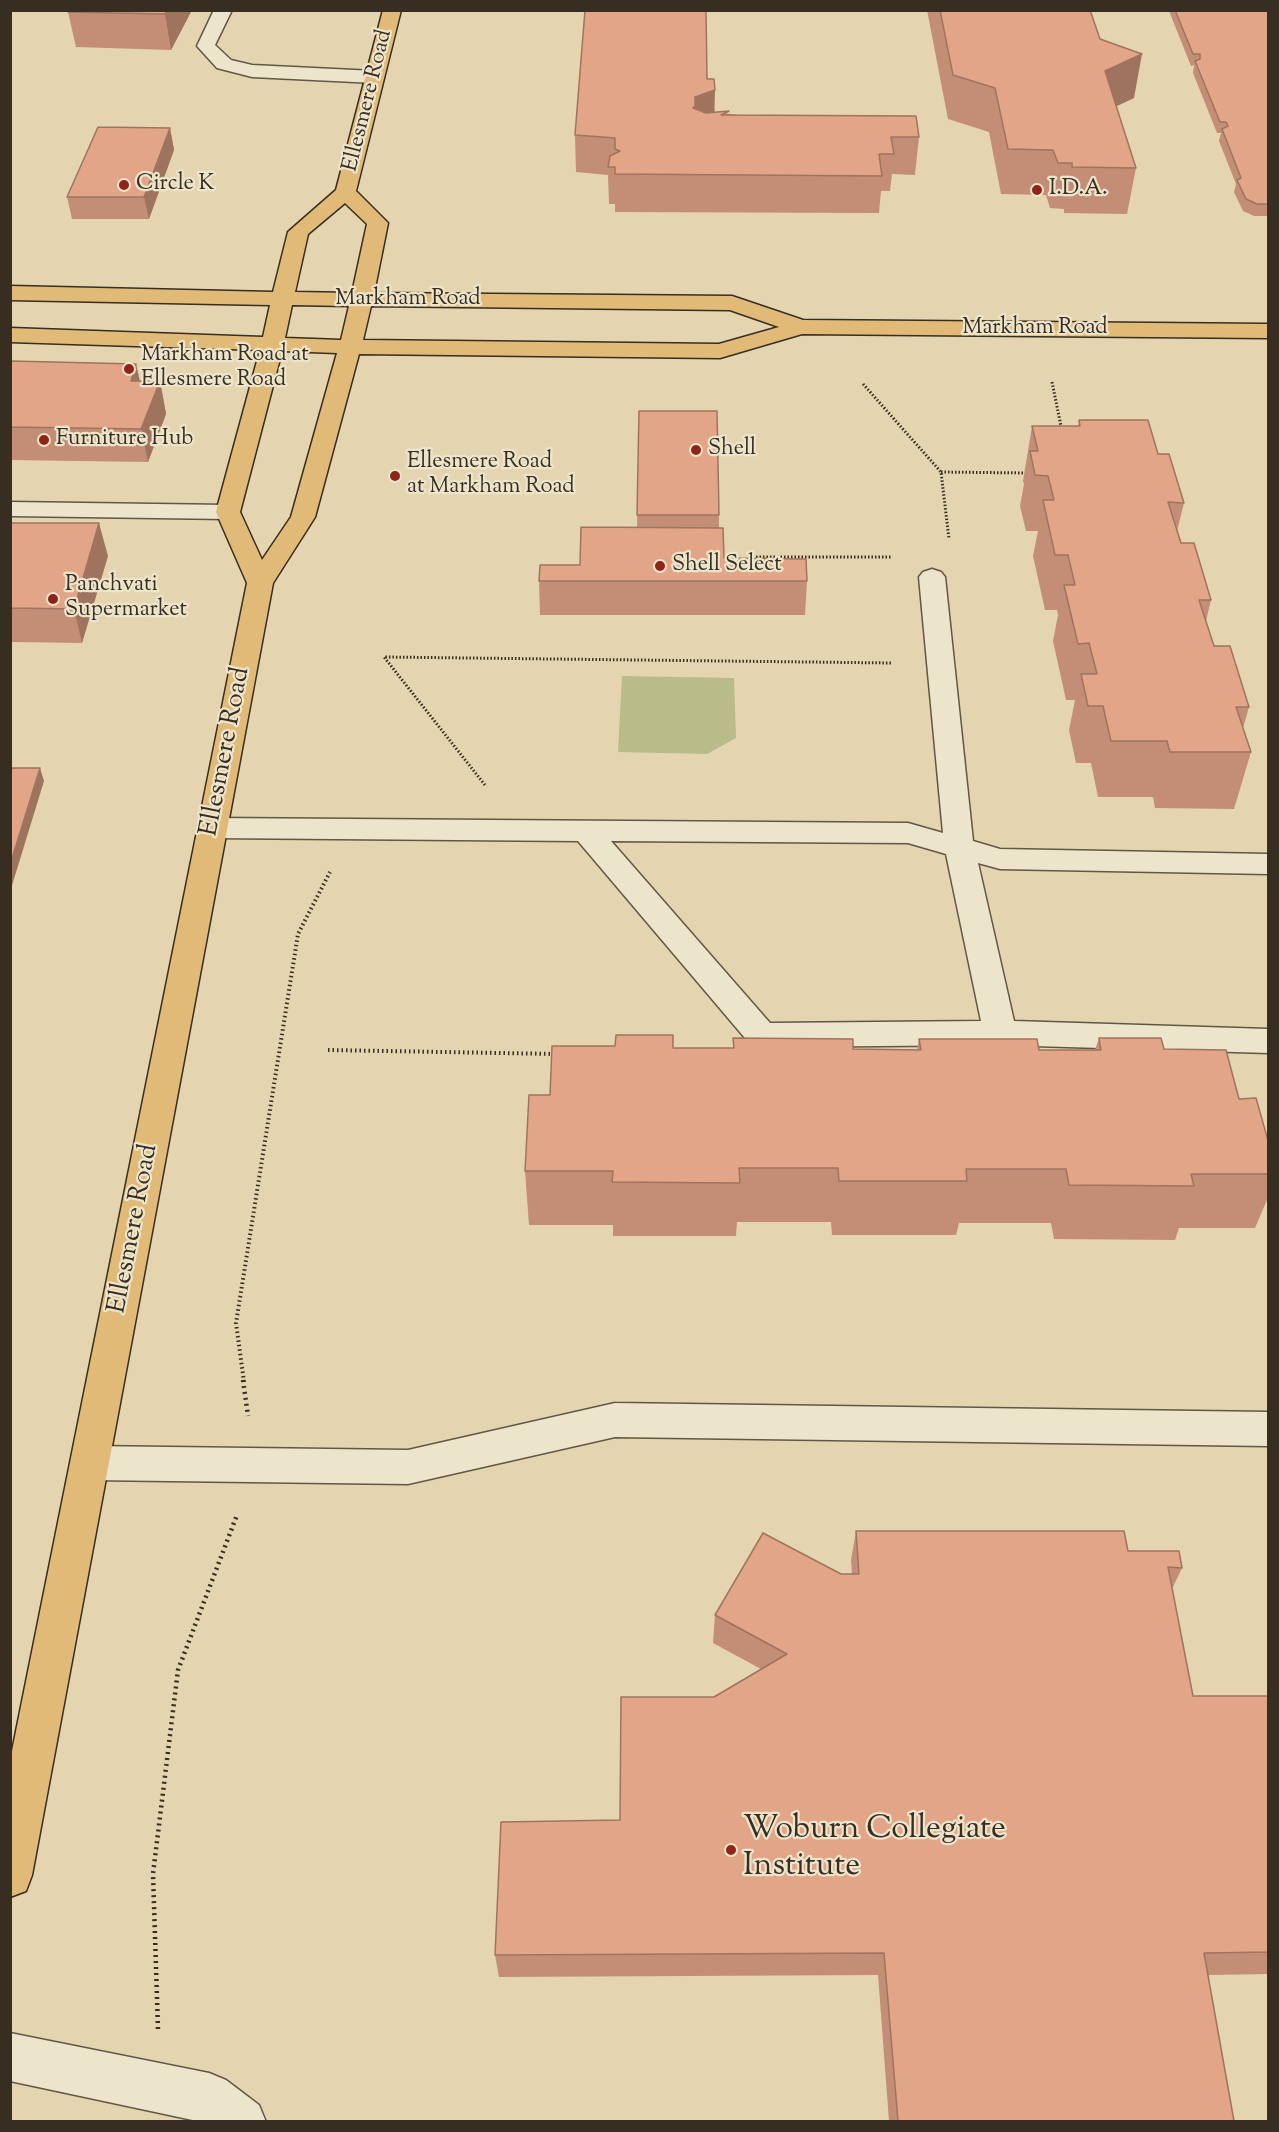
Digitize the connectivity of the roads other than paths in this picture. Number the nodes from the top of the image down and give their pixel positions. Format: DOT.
graph roads {
  1 [pos="223,10"];
  2 [pos="392,10"];
  3 [pos="375,77"];
  4 [pos="346,192"];
  5 [pos="10,293"];
  6 [pos="283,299"];
  7 [pos="362,300"];
  8 [pos="801,327"];
  9 [pos="1269,331"];
  10 [pos="10,335"];
  11 [pos="272,345"];
  12 [pos="350,347"];
  13 [pos="10,509"];
  14 [pos="228,513"];
  15 [pos="936,567"];
  16 [pos="260,583"];
  17 [pos="213,828"];
  18 [pos="586,831"];
  19 [pos="959,847"];
  20 [pos="1269,864"];
  21 [pos="1000,1033"];
  22 [pos="1269,1041"];
  23 [pos="1269,1429"];
  24 [pos="90,1463"];
  25 [pos="10,1875"];
  26 [pos="10,2057"];
  27 [pos="242,2121"];
  1 -- 3 [label="lane"];
  2 -- 3 [label="main road, Ellesmere Road"];
  3 -- 4 [label="main road, Ellesmere Road"];
  4 -- 6 [label="main road, Ellesmere Road"];
  4 -- 7 [label="main road, Ellesmere Road"];
  5 -- 6 [label="main road, Markham Road"];
  6 -- 7 [label="main road, Markham Road"];
  6 -- 11 [label="main road, Ellesmere Road"];
  7 -- 8 [label="main road, Markham Road"];
  7 -- 12 [label="main road, Ellesmere Road"];
  8 -- 9 [label="main road, Markham Road"];
  8 -- 12 [label="main road, Markham Road"];
  10 -- 11 [label="main road, Markham Road"];
  11 -- 12 [label="main road, Markham Road"];
  11 -- 14 [label="main road, Ellesmere Road"];
  12 -- 16 [label="main road, Ellesmere Road"];
  13 -- 14 [label="lane"];
  14 -- 16 [label="main road"];
  15 -- 19 [label="lane"];
  16 -- 17 [label="main road, Ellesmere Road"];
  17 -- 18 [label="lane"];
  17 -- 24 [label="main road, Ellesmere Road"];
  18 -- 19 [label="lane"];
  18 -- 21 [label="lane"];
  19 -- 20 [label="lane"];
  19 -- 21 [label="lane"];
  21 -- 22 [label="lane"];
  23 -- 24 [label="lane"];
  24 -- 25 [label="main road, Ellesmere Road"];
  26 -- 27 [label="lane"];
}
